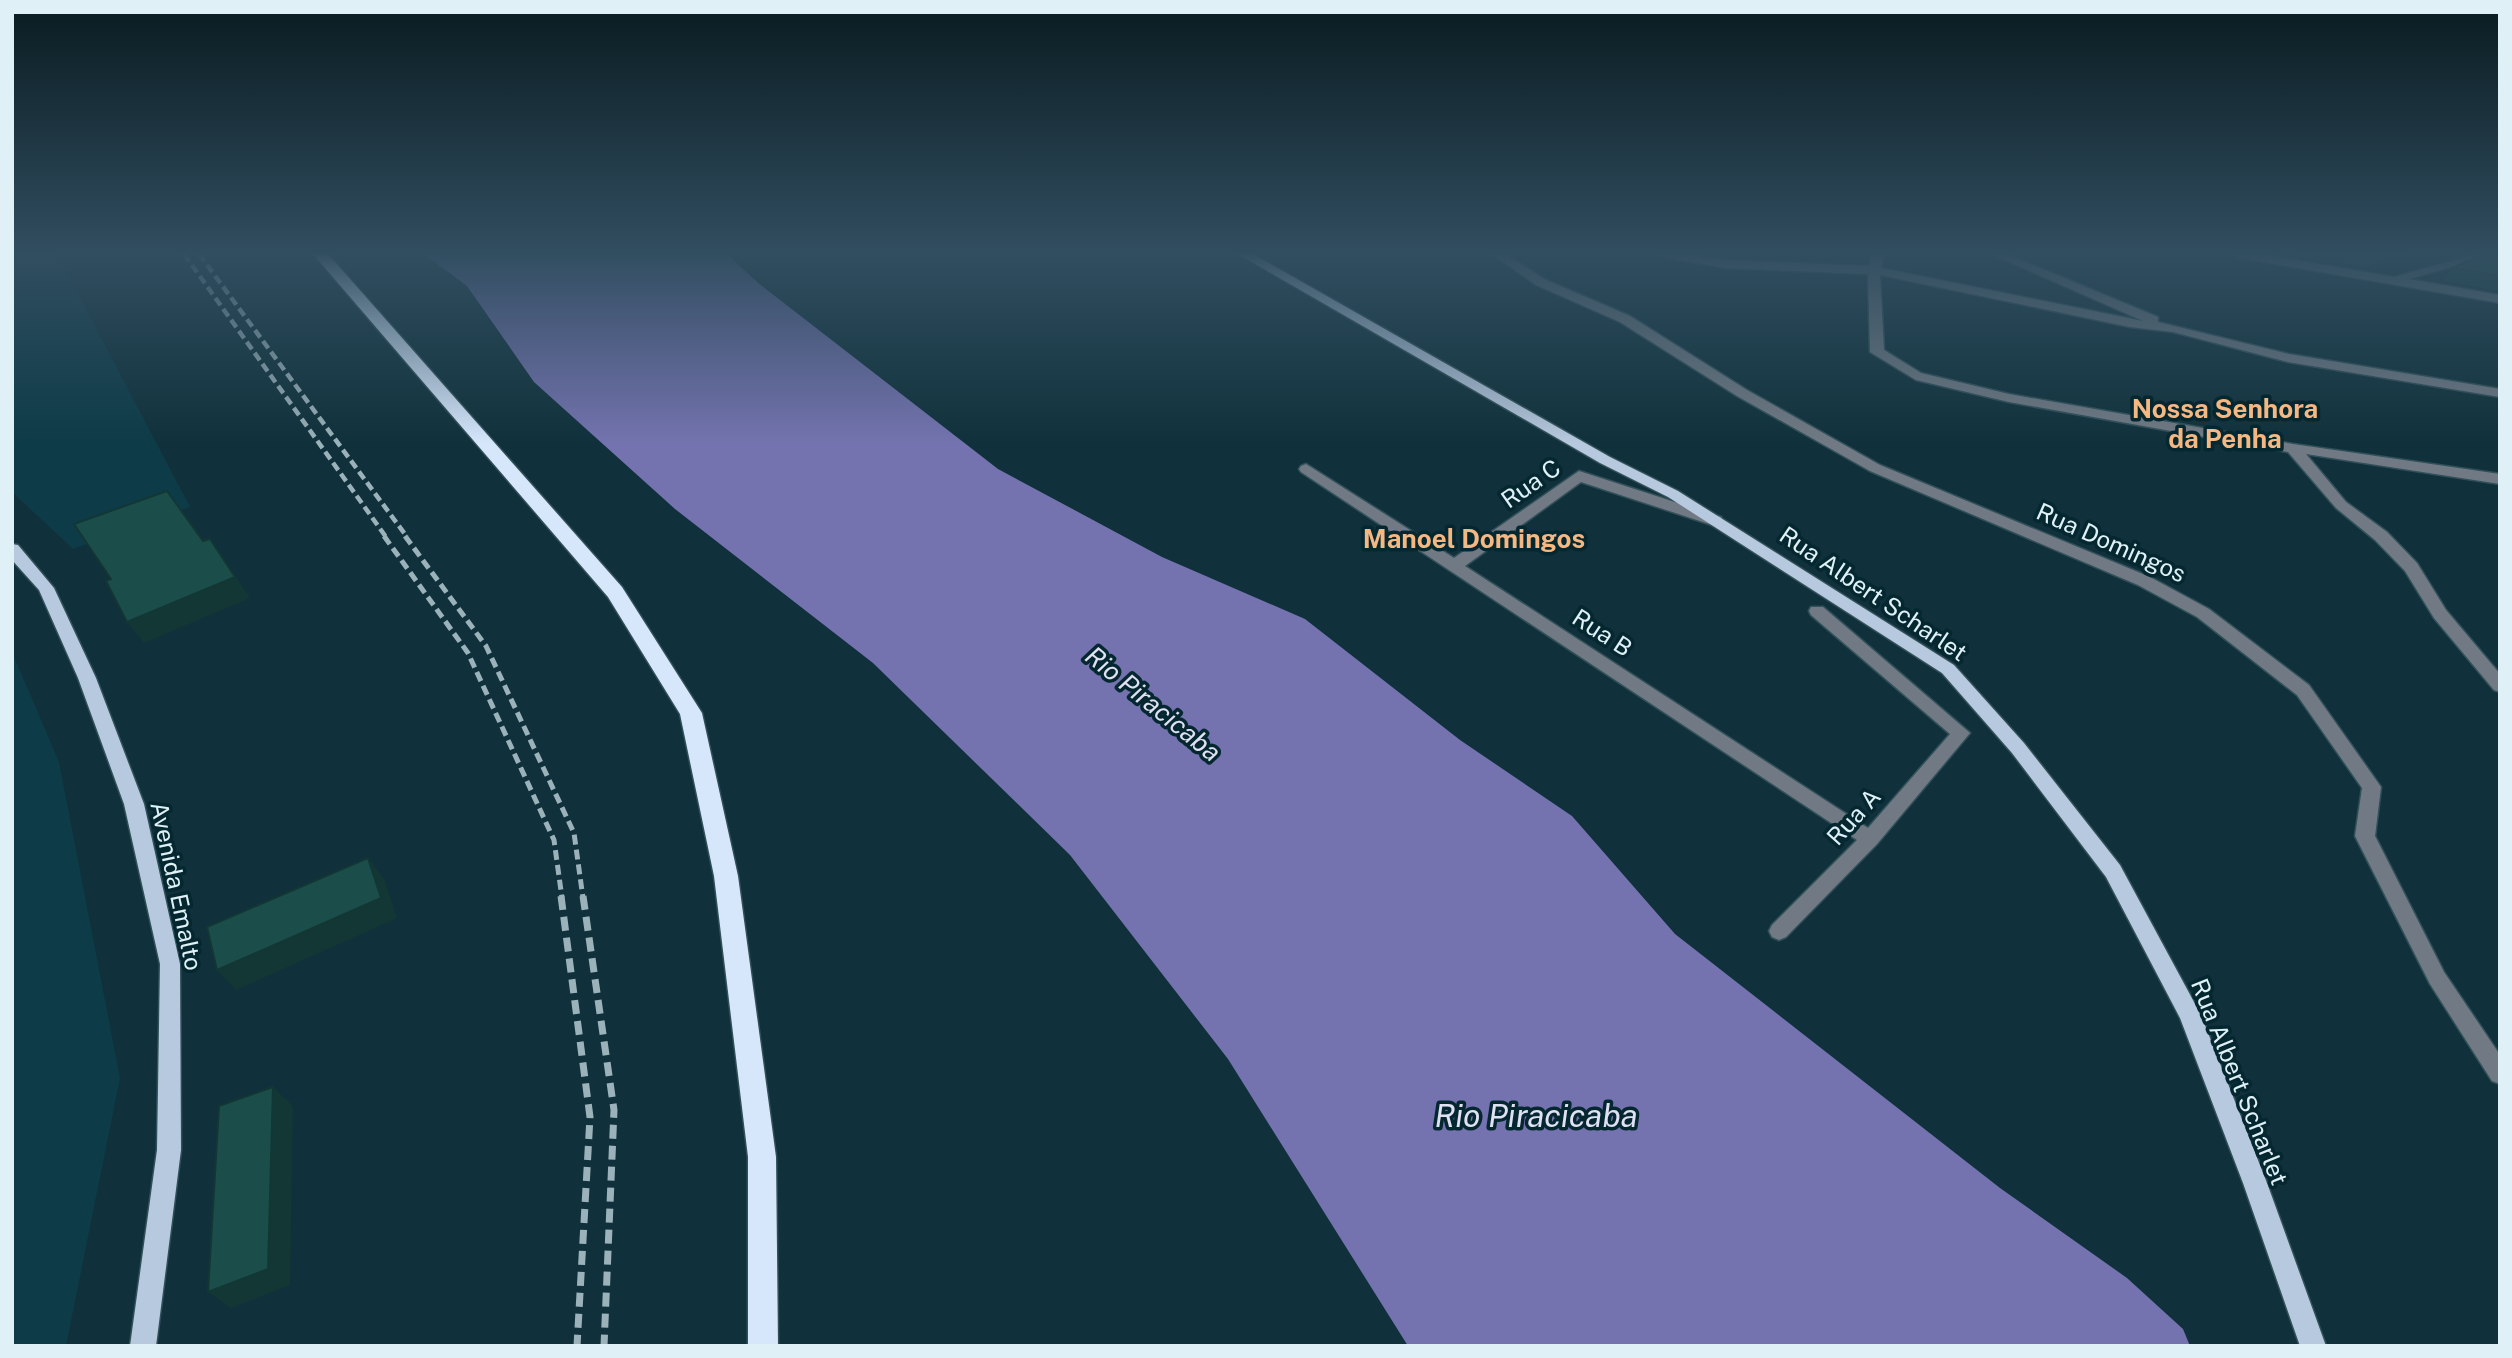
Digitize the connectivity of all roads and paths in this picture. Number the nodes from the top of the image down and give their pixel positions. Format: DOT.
graph roads {
  1 [pos="375,317"];
  2 [pos="1355,317"];
  3 [pos="1621,317"];
  4 [pos="1876,317"];
  5 [pos="2103,317"];
  6 [pos="2148,317"];
  7 [pos="2173,328"];
  8 [pos="2500,393"];
  9 [pos="2293,448"];
  10 [pos="1306,469"];
  11 [pos="2500,479"];
  12 [pos="1722,523"];
  13 [pos="12,549"];
  14 [pos="1455,565"];
  15 [pos="1817,611"];
  16 [pos="2500,686"];
  17 [pos="1870,839"];
  18 [pos="1779,931"];
  19 [pos="2500,1074"];
  20 [pos="143,1346"];
  21 [pos="763,1346"];
  22 [pos="2313,1346"];
  1 -- 21 [label="highway"];
  2 -- 12 [label="main road, Rua Albert Scharlet"];
  3 -- 19 [label="street, Rua Domingos"];
  4 -- 9 [label="street"];
  5 -- 7 [label="street"];
  6 -- 7 [label="street"];
  7 -- 8 [label="street"];
  9 -- 11 [label="street"];
  9 -- 16 [label="street"];
  10 -- 14 [label="street, Rua B"];
  12 -- 14 [label="street, Rua C"];
  12 -- 22 [label="main road, Rua Albert Scharlet"];
  13 -- 20 [label="main road, Avenida Emalto"];
  14 -- 17 [label="street, Rua B"];
  15 -- 17 [label="street, Rua A"];
  17 -- 18 [label="street, Rua A"];
}
